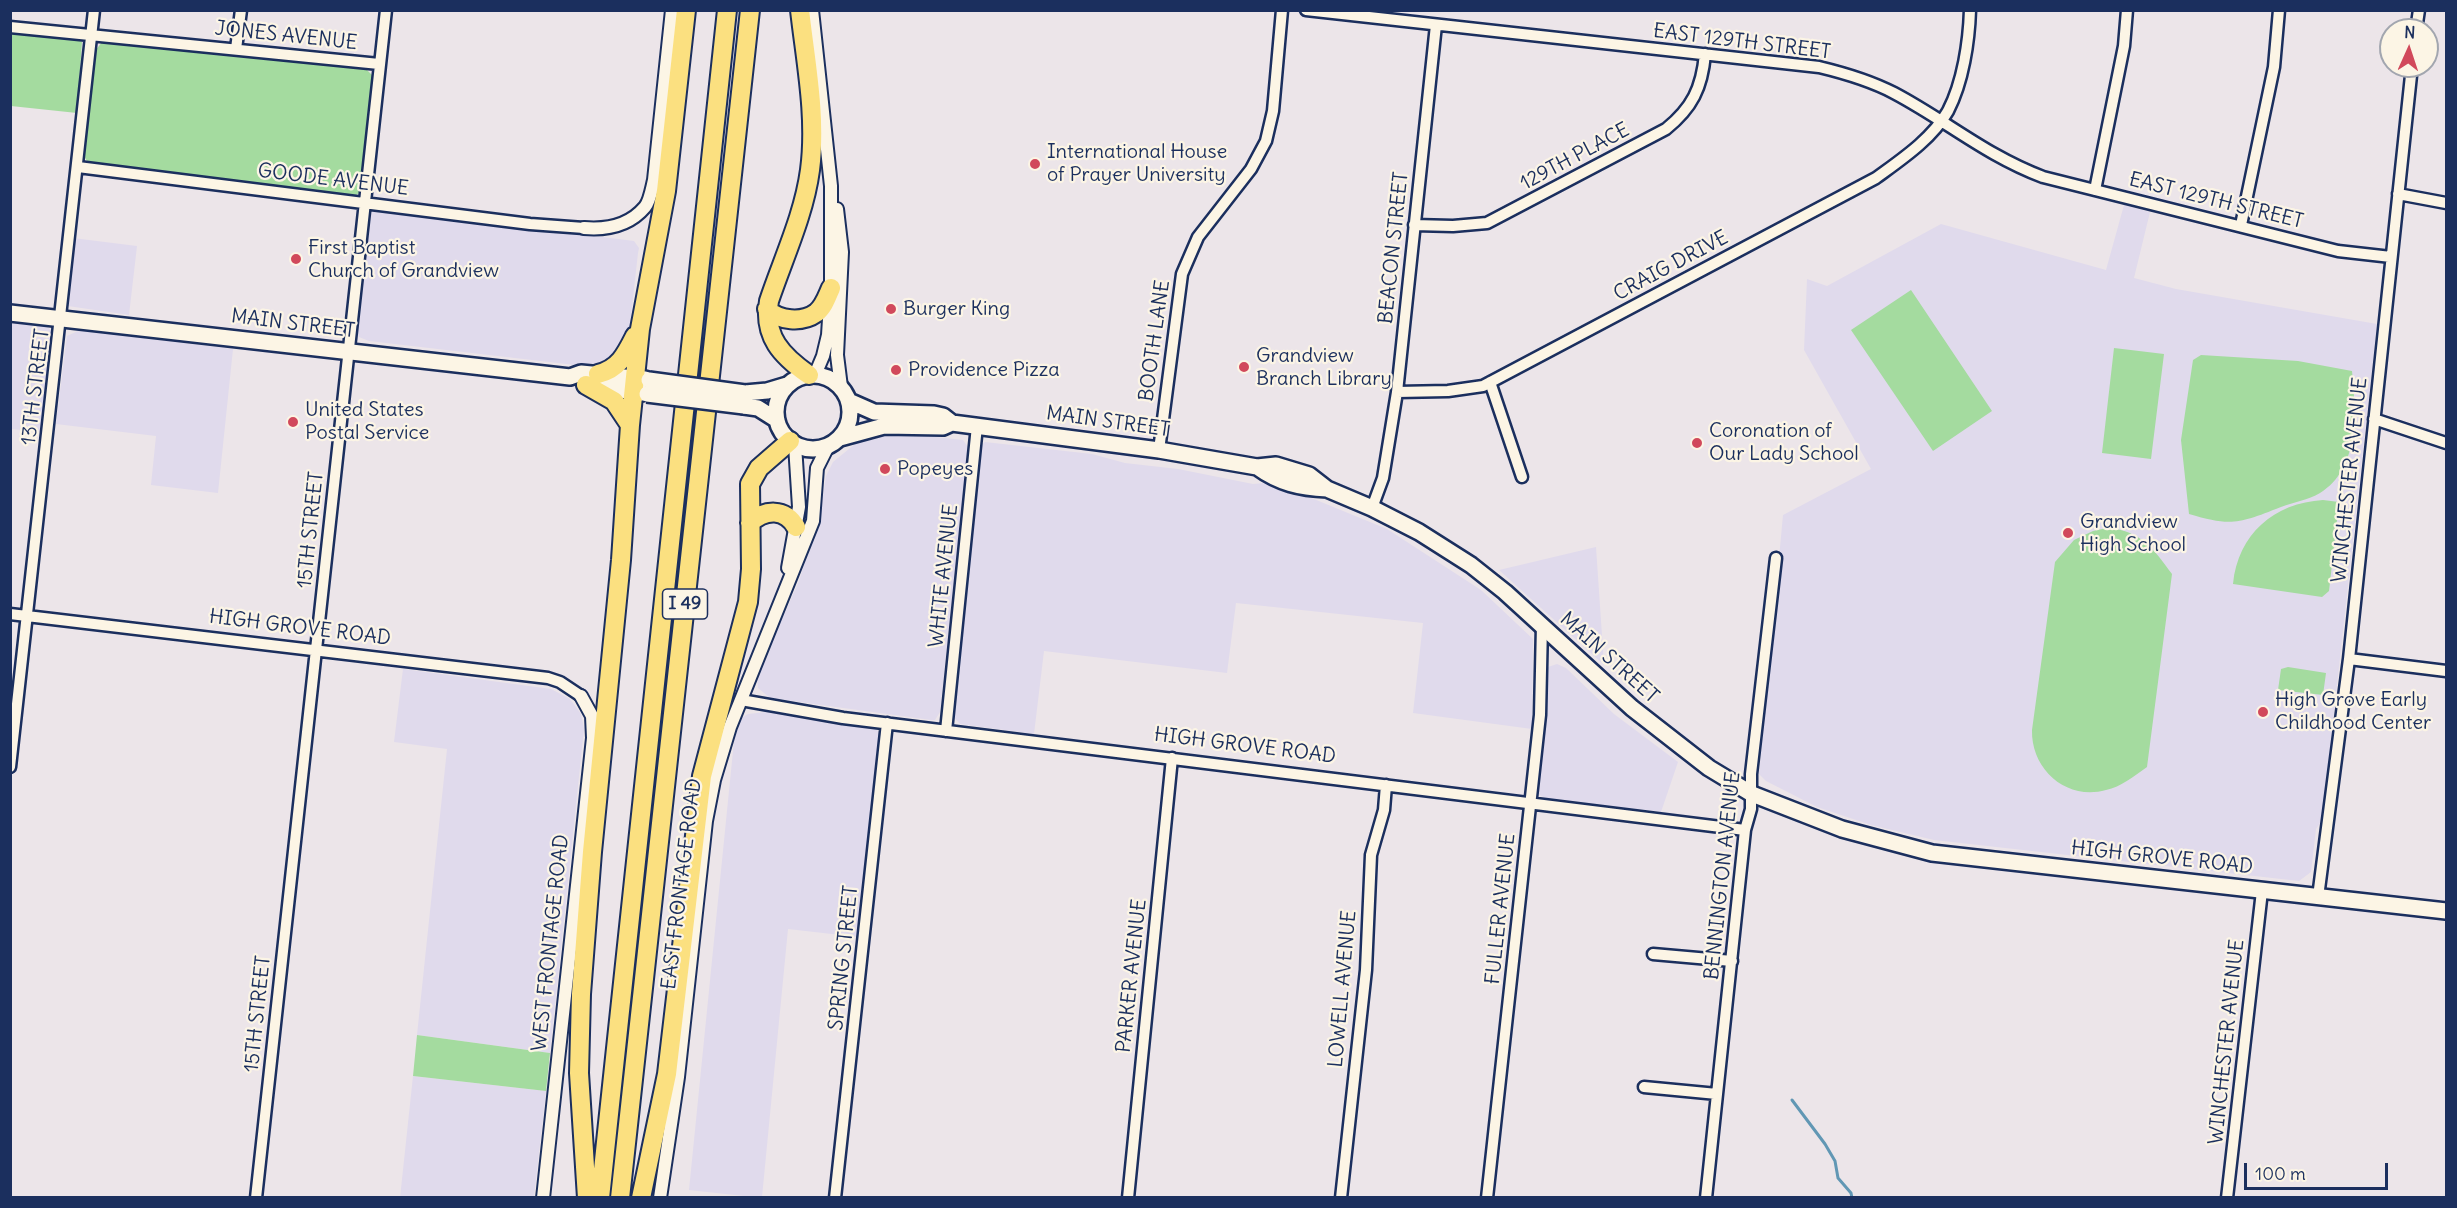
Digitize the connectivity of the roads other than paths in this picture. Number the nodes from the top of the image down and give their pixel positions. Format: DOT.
graph roads {
  1 [pos="94,10"];
  2 [pos="241,10"];
  3 [pos="386,10"];
  4 [pos="672,10"];
  5 [pos="686,10"];
  6 [pos="727,10"];
  7 [pos="750,10"];
  8 [pos="800,10"];
  9 [pos="812,10"];
  10 [pos="1282,10"];
  11 [pos="1306,10"];
  12 [pos="1970,10"];
  13 [pos="2127,10"];
  14 [pos="2279,10"];
  15 [pos="1436,25"];
  16 [pos="10,27"];
  17 [pos="91,36"];
  18 [pos="236,49"];
  19 [pos="1705,54"];
  20 [pos="379,64"];
  21 [pos="2411,78"];
  22 [pos="1940,121"];
  23 [pos="78,167"];
  24 [pos="831,186"];
  25 [pos="2095,190"];
  26 [pos="2401,195"];
  27 [pos="366,202"];
  28 [pos="2446,202"];
  29 [pos="1414,225"];
  30 [pos="2241,225"];
  31 [pos="584,228"];
  32 [pos="2391,257"];
  33 [pos="831,288"];
  34 [pos="767,309"];
  35 [pos="10,313"];
  36 [pos="62,318"];
  37 [pos="640,329"];
  38 [pos="349,352"];
  39 [pos="812,375"];
  40 [pos="585,379"];
  41 [pos="1490,382"];
  42 [pos="787,385"];
  43 [pos="641,386"];
  44 [pos="1396,392"];
  45 [pos="845,394"];
  46 [pos="745,400"];
  47 [pos="2374,419"];
  48 [pos="777,420"];
  49 [pos="952,423"];
  50 [pos="630,425"];
  51 [pos="977,426"];
  52 [pos="834,442"];
  53 [pos="792,443"];
  54 [pos="2446,443"];
  55 [pos="1159,450"];
  56 [pos="1522,477"];
  57 [pos="1372,508"];
  58 [pos="750,523"];
  59 [pos="796,527"];
  60 [pos="1776,558"];
  61 [pos="785,587"];
  62 [pos="10,614"];
  63 [pos="28,616"];
  64 [pos="1542,624"];
  65 [pos="315,651"];
  66 [pos="2349,659"];
  67 [pos="2446,671"];
  68 [pos="581,696"];
  69 [pos="741,700"];
  70 [pos="887,723"];
  71 [pos="946,730"];
  72 [pos="1172,758"];
  73 [pos="10,767"];
  74 [pos="1386,785"];
  75 [pos="1752,794"];
  76 [pos="1531,803"];
  77 [pos="1745,830"];
  78 [pos="1874,838"];
  79 [pos="2262,891"];
  80 [pos="2318,897"];
  81 [pos="2446,911"];
  82 [pos="1653,954"];
  83 [pos="1732,961"];
  84 [pos="1644,1088"];
  85 [pos="1718,1095"];
  86 [pos="256,1197"];
  87 [pos="543,1197"];
  88 [pos="587,1197"];
  89 [pos="600,1197"];
  90 [pos="620,1197"];
  91 [pos="640,1197"];
  92 [pos="660,1197"];
  93 [pos="836,1197"];
  94 [pos="1128,1197"];
  95 [pos="1341,1197"];
  96 [pos="1487,1197"];
  97 [pos="1706,1197"];
  98 [pos="2228,1197"];
  1 -- 17 [label="street, 13TH STREET"];
  2 -- 18 [label="street"];
  3 -- 20 [label="street, 15TH STREET"];
  4 -- 31 [label="street"];
  5 -- 37 [label="highway"];
  6 -- 89 [label="highway, I 49"];
  7 -- 90 [label="highway, I 49"];
  8 -- 34 [label="highway"];
  9 -- 24 [label="street"];
  10 -- 55 [label="street, BOOTH LANE"];
  11 -- 15 [label="street, EAST 129TH STREET"];
  12 -- 22 [label="street, CRAIG DRIVE"];
  13 -- 25 [label="street"];
  14 -- 30 [label="street"];
  15 -- 19 [label="street, EAST 129TH STREET"];
  15 -- 29 [label="street, BEACON STREET"];
  16 -- 17 [label="street, JONES AVENUE"];
  17 -- 18 [label="street, JONES AVENUE"];
  17 -- 23 [label="street, 13TH STREET"];
  18 -- 20 [label="street, JONES AVENUE"];
  19 -- 22 [label="street, EAST 129TH STREET"];
  19 -- 29 [label="street, 129TH PLACE"];
  20 -- 27 [label="street, 15TH STREET"];
  21 -- 26 [label="street, WINCHESTER AVENUE"];
  22 -- 25 [label="street, EAST 129TH STREET"];
  22 -- 41 [label="street, CRAIG DRIVE"];
  23 -- 27 [label="street, GOODE AVENUE"];
  23 -- 36 [label="street, 13TH STREET"];
  24 -- 33 [label="street"];
  24 -- 45 [label="street"];
  25 -- 30 [label="street, EAST 129TH STREET"];
  26 -- 28 [label="street"];
  26 -- 32 [label="street, WINCHESTER AVENUE"];
  27 -- 31 [label="street, GOODE AVENUE"];
  27 -- 38 [label="street, 15TH STREET"];
  29 -- 44 [label="street, BEACON STREET"];
  30 -- 32 [label="street, EAST 129TH STREET"];
  32 -- 47 [label="street, WINCHESTER AVENUE"];
  33 -- 34 [label="highway"];
  33 -- 39 [label="street"];
  34 -- 39 [label="highway"];
  35 -- 36 [label="main road, MAIN STREET"];
  36 -- 38 [label="main road, MAIN STREET"];
  36 -- 63 [label="street, 13TH STREET"];
  37 -- 40 [label="highway"];
  37 -- 43 [label="highway"];
  38 -- 40 [label="main road, MAIN STREET"];
  38 -- 65 [label="street, 15TH STREET"];
  39 -- 42 [label="main road"];
  39 -- 45 [label="main road"];
  40 -- 43 [label="main road, MAIN STREET"];
  40 -- 50 [label="highway"];
  41 -- 44 [label="street, CRAIG DRIVE"];
  41 -- 56 [label="street"];
  42 -- 46 [label="main road, MAIN STREET"];
  42 -- 48 [label="main road"];
  43 -- 46 [label="main road, MAIN STREET, bridge"];
  43 -- 50 [label="highway"];
  44 -- 57 [label="street, BEACON STREET"];
  45 -- 49 [label="main road, MAIN STREET"];
  45 -- 52 [label="main road"];
  46 -- 48 [label="main road, MAIN STREET"];
  47 -- 54 [label="street"];
  47 -- 66 [label="street, WINCHESTER AVENUE"];
  48 -- 53 [label="main road"];
  49 -- 51 [label="main road, MAIN STREET"];
  49 -- 52 [label="main road, MAIN STREET"];
  50 -- 88 [label="highway"];
  51 -- 55 [label="main road, MAIN STREET"];
  51 -- 71 [label="street, WHITE AVENUE"];
  52 -- 53 [label="main road"];
  52 -- 61 [label="street, EAST FRONTAGE ROAD"];
  53 -- 58 [label="highway"];
  53 -- 59 [label="street, EAST FRONTAGE ROAD"];
  55 -- 57 [label="main road, MAIN STREET"];
  57 -- 64 [label="main road, MAIN STREET"];
  58 -- 59 [label="highway"];
  58 -- 91 [label="highway"];
  59 -- 61 [label="street, EAST FRONTAGE ROAD"];
  60 -- 75 [label="street, BENNINGTON AVENUE"];
  61 -- 69 [label="street, EAST FRONTAGE ROAD"];
  62 -- 63 [label="street, HIGH GROVE ROAD"];
  63 -- 65 [label="street, HIGH GROVE ROAD"];
  63 -- 73 [label="street, 13TH STREET"];
  64 -- 75 [label="main road, MAIN STREET"];
  64 -- 76 [label="street, FULLER AVENUE"];
  65 -- 68 [label="street, HIGH GROVE ROAD"];
  65 -- 86 [label="street, 15TH STREET"];
  66 -- 67 [label="street"];
  66 -- 80 [label="street, WINCHESTER AVENUE"];
  68 -- 87 [label="street, WEST FRONTAGE ROAD"];
  69 -- 70 [label="street, HIGH GROVE ROAD"];
  69 -- 92 [label="street, EAST FRONTAGE ROAD"];
  70 -- 71 [label="street, HIGH GROVE ROAD"];
  70 -- 93 [label="street, SPRING STREET"];
  71 -- 72 [label="street, HIGH GROVE ROAD"];
  72 -- 74 [label="street, HIGH GROVE ROAD"];
  72 -- 94 [label="street, PARKER AVENUE"];
  74 -- 76 [label="street, HIGH GROVE ROAD"];
  74 -- 95 [label="street, LOWELL AVENUE"];
  75 -- 77 [label="street, BENNINGTON AVENUE"];
  75 -- 78 [label="main road, MAIN STREET"];
  76 -- 77 [label="street, HIGH GROVE ROAD"];
  76 -- 96 [label="street, FULLER AVENUE"];
  77 -- 83 [label="street, BENNINGTON AVENUE"];
  78 -- 79 [label="main road, HIGH GROVE ROAD"];
  79 -- 80 [label="main road, HIGH GROVE ROAD"];
  79 -- 98 [label="street, WINCHESTER AVENUE"];
  80 -- 81 [label="main road, HIGH GROVE ROAD"];
  82 -- 83 [label="street"];
  83 -- 85 [label="street, BENNINGTON AVENUE"];
  84 -- 85 [label="street"];
  85 -- 97 [label="street, BENNINGTON AVENUE"];
}
